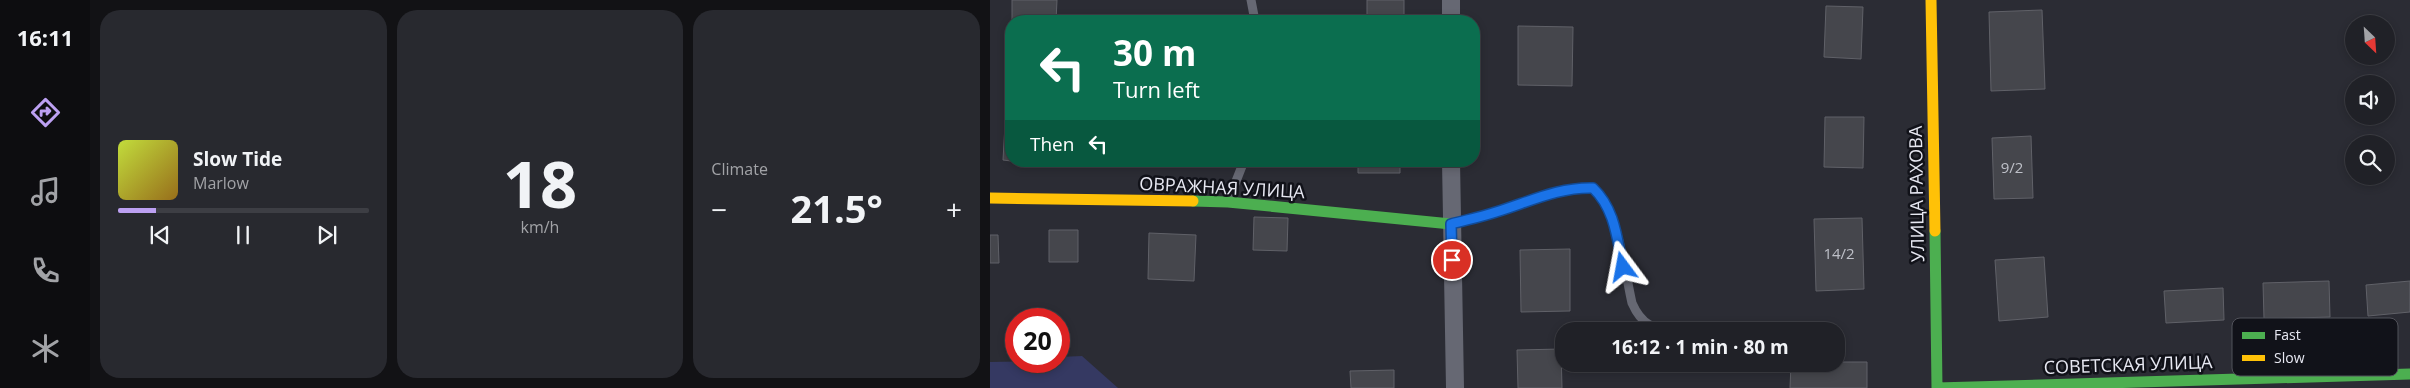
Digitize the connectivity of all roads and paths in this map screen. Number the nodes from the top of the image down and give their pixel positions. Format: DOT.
graph roads {
  1 [pos="1251,0"];
  2 [pos="1451,0"];
  3 [pos="1930,0"];
  4 [pos="1253,15"];
  5 [pos="1451,15"];
  6 [pos="1242,167"];
  7 [pos="1451,167"];
  8 [pos="990,198"];
  9 [pos="1228,202"];
  10 [pos="1451,224"];
  11 [pos="1646,322"];
  12 [pos="2342,376"];
  13 [pos="1454,388"];
  14 [pos="1937,388"];
  1 -- 4 [label="lane"];
  2 -- 5 [label="street"];
  3 -- 14 [label="street, УЛИЦА РАХОВА"];
  6 -- 9 [label="lane"];
  7 -- 10 [label="street"];
  8 -- 9 [label="street, ОВРАЖНАЯ УЛИЦА"];
  9 -- 10 [label="street, ОВРАЖНАЯ УЛИЦА"];
  10 -- 11 [label="lane"];
  10 -- 13 [label="street"];
  12 -- 14 [label="street, СОВЕТСКАЯ УЛИЦА"];
}
